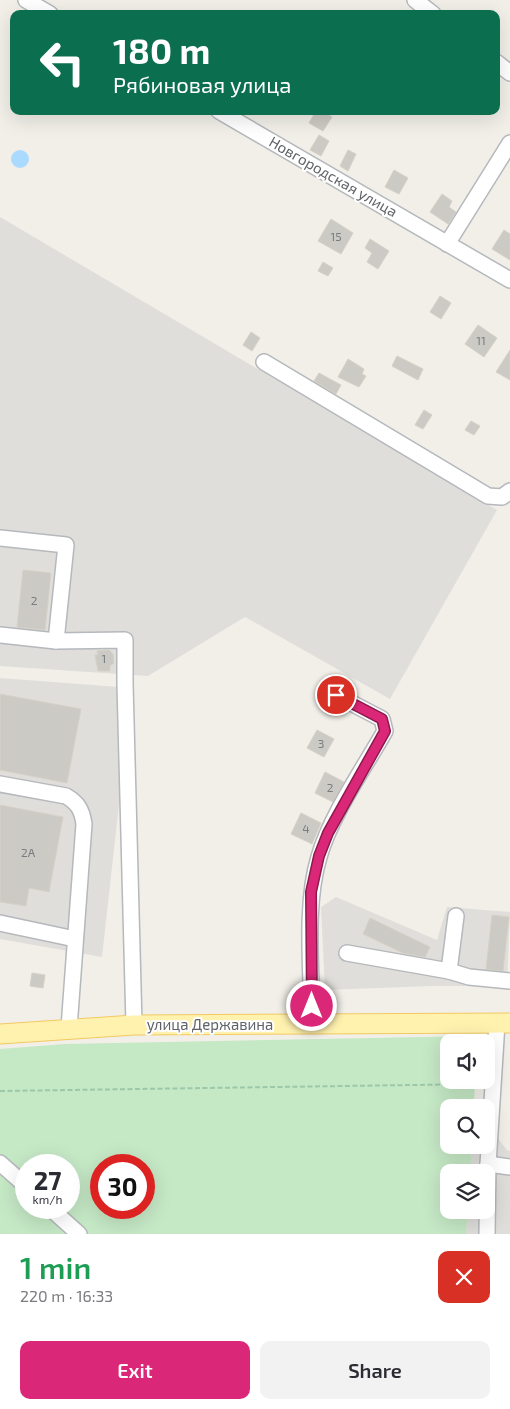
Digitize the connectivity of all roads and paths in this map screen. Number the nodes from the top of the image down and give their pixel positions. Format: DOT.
graph roads {
  1 [pos="26,0"];
  2 [pos="415,0"];
  3 [pos="43,10"];
  4 [pos="428,10"];
  5 [pos="500,65"];
  6 [pos="510,73"];
  7 [pos="226,115"];
  8 [pos="510,143"];
  9 [pos="447,244"];
  10 [pos="510,280"];
  11 [pos="264,362"];
  12 [pos="510,491"];
  13 [pos="0,538"];
  14 [pos="0,635"];
  15 [pos="56,641"];
  16 [pos="336,695"];
  17 [pos="0,784"];
  18 [pos="456,916"];
  19 [pos="0,923"];
  20 [pos="75,938"];
  21 [pos="348,953"];
  22 [pos="450,971"];
  23 [pos="510,981"];
  24 [pos="504,1023"];
  25 [pos="312,1024"];
  26 [pos="134,1025"];
  27 [pos="69,1028"];
  28 [pos="0,1034"];
  29 [pos="495,1077"];
  30 [pos="440,1084"];
  31 [pos="494,1089"];
  32 [pos="0,1091"];
  33 [pos="0,1163"];
  34 [pos="488,1164"];
  35 [pos="495,1165"];
  36 [pos="510,1167"];
  37 [pos="15,1176"];
  38 [pos="62,1219"];
  39 [pos="487,1219"];
  40 [pos="79,1234"];
  41 [pos="487,1234"];
  1 -- 3 [label="street"];
  2 -- 4 [label="street"];
  5 -- 6 [label="street"];
  7 -- 9 [label="street, Новгородская улица"];
  8 -- 9 [label="street"];
  9 -- 10 [label="street, Новгородская улица"];
  11 -- 12 [label="street"];
  13 -- 15 [label="street"];
  14 -- 15 [label="street"];
  15 -- 26 [label="street"];
  16 -- 25 [label="street"];
  17 -- 20 [label="street"];
  18 -- 22 [label="street"];
  19 -- 20 [label="street"];
  20 -- 27 [label="street"];
  21 -- 22 [label="street"];
  22 -- 23 [label="street"];
  24 -- 25 [label="main road, улица Державина"];
  24 -- 29 [label="street"];
  25 -- 26 [label="main road, улица Державина"];
  26 -- 27 [label="main road, улица Державина"];
  27 -- 28 [label="main road, улица Державина"];
  30 -- 32 [label="path"];
  31 -- 34 [label="street"];
  33 -- 37 [label="street"];
  35 -- 36 [label="street"];
  38 -- 40 [label="street"];
  39 -- 41 [label="street"];
}
